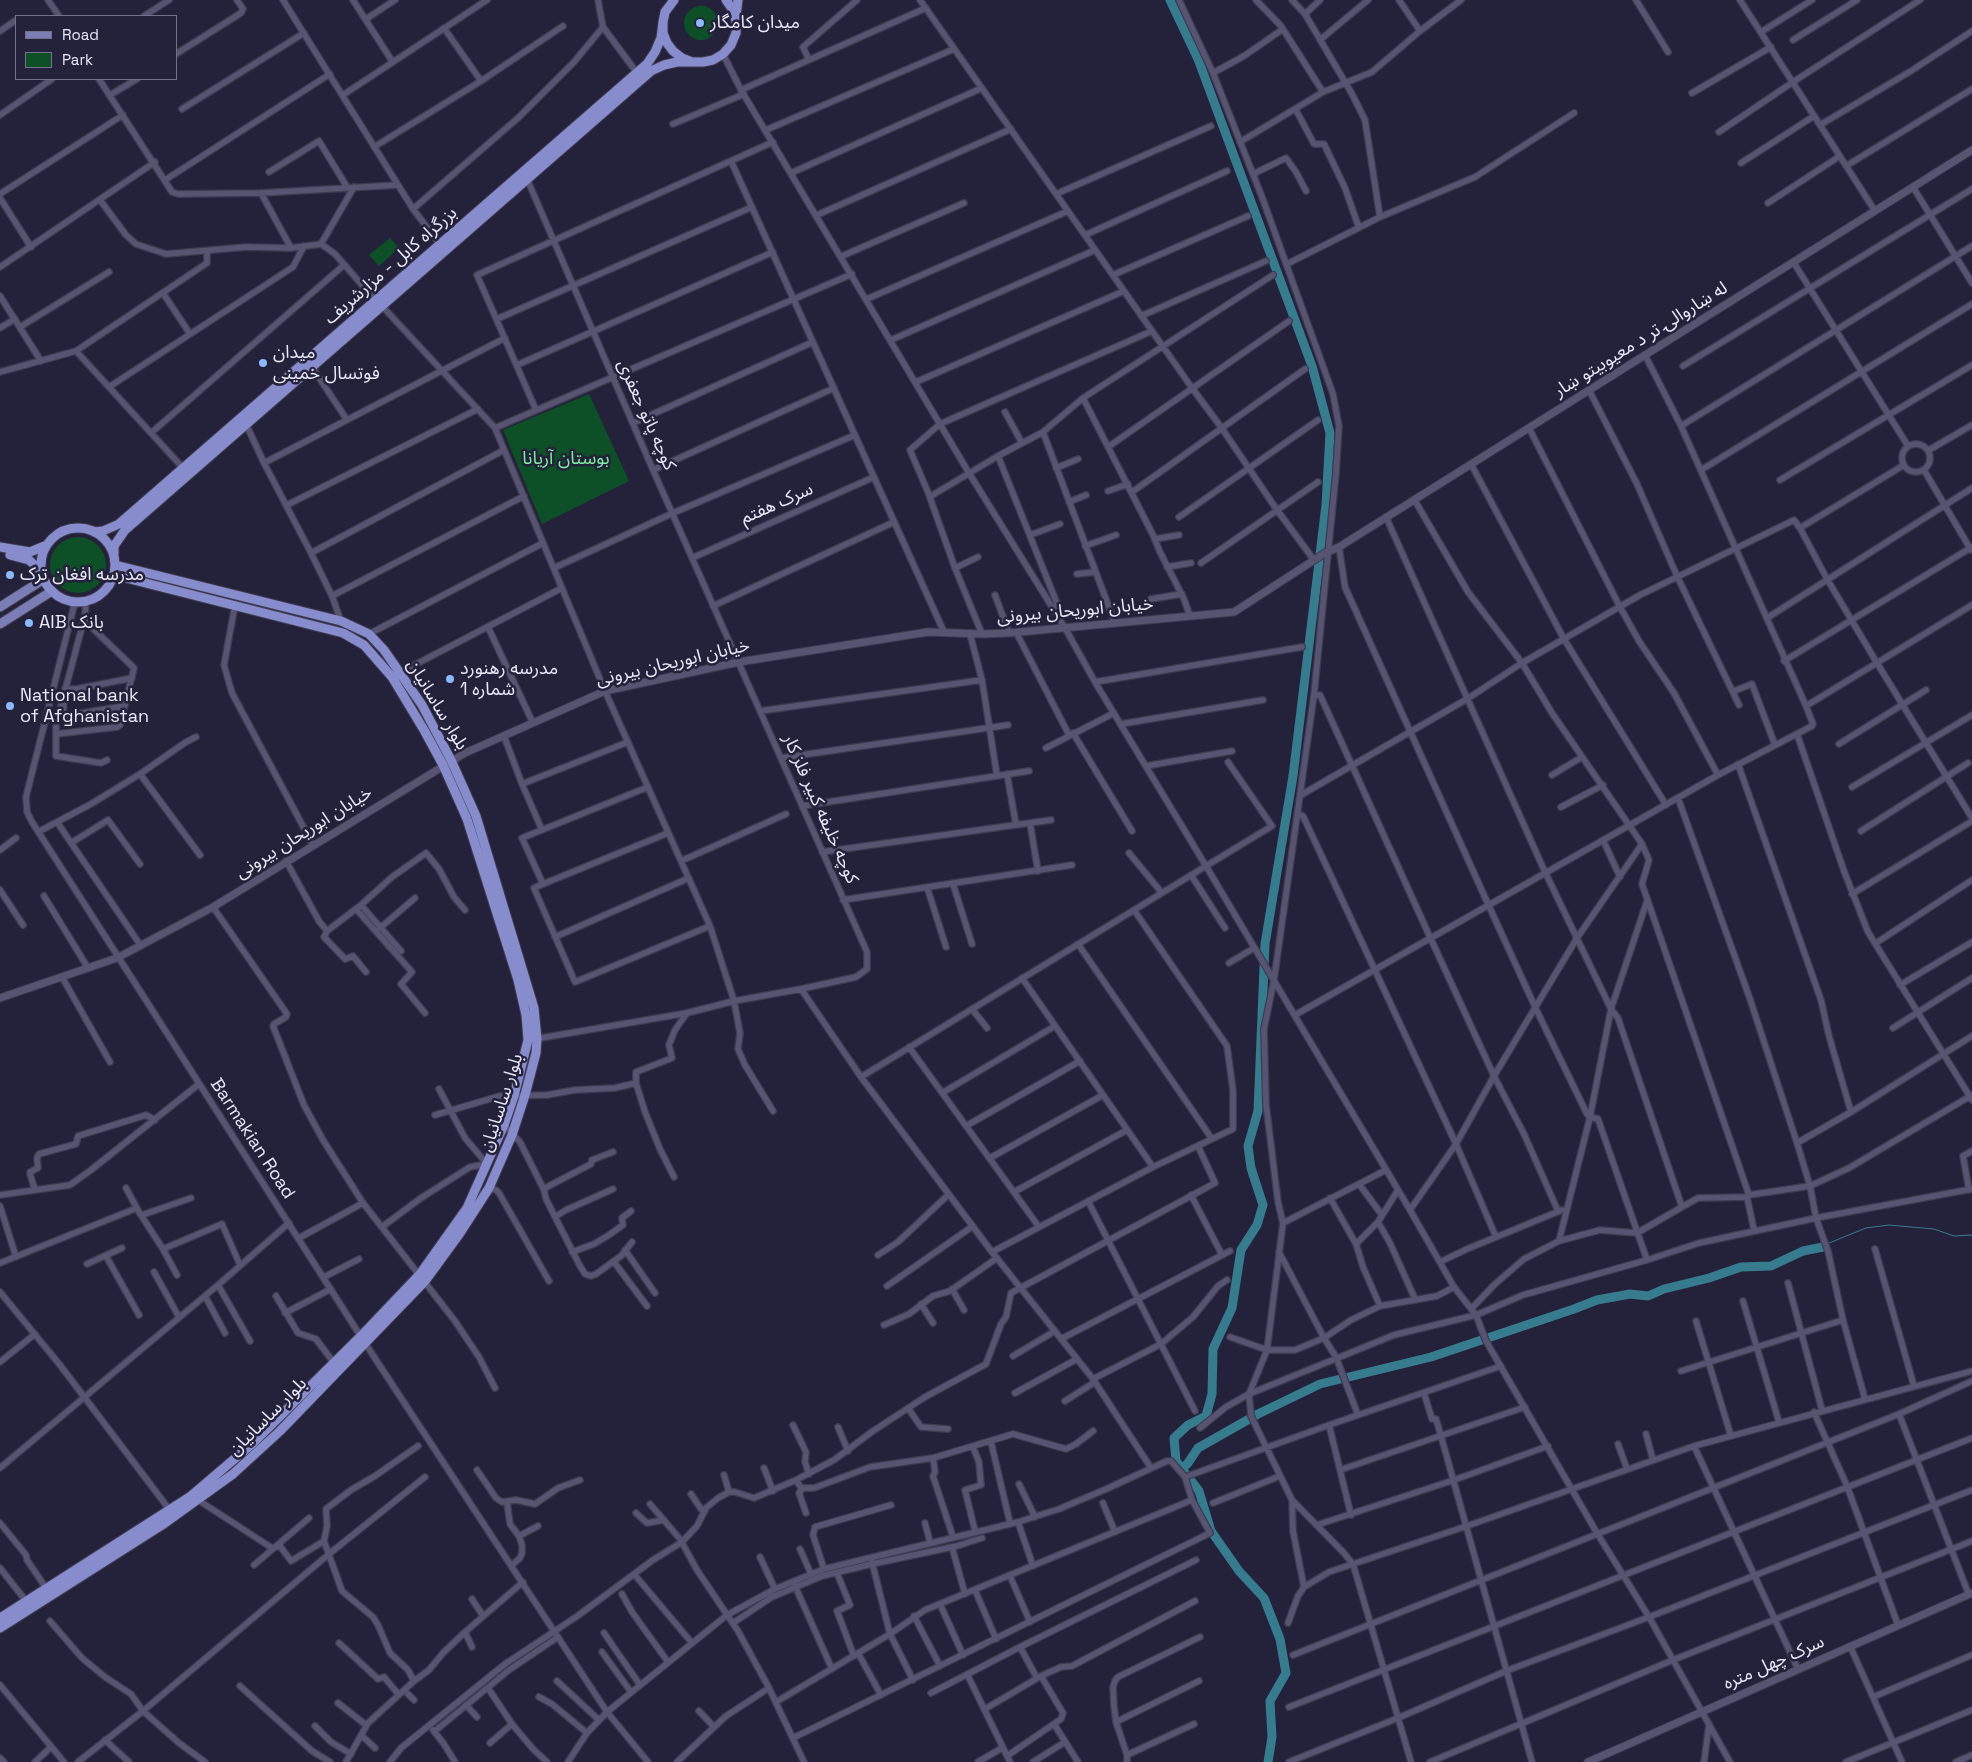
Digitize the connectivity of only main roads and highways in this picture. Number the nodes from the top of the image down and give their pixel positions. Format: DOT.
graph roads {
  1 [pos="674,0"];
  2 [pos="726,0"];
  3 [pos="738,0"];
  4 [pos="736,21"];
  5 [pos="663,22"];
  6 [pos="692,62"];
  7 [pos="443,248"];
  8 [pos="379,303"];
  9 [pos="94,532"];
  10 [pos="48,544"];
  11 [pos="0,548"];
  12 [pos="0,553"];
  13 [pos="114,554"];
  14 [pos="115,565"];
  15 [pos="114,575"];
  16 [pos="43,576"];
  17 [pos="52,591"];
  18 [pos="0,607"];
  19 [pos="0,624"];
  20 [pos="447,763"];
  21 [pos="532,1039"];
  22 [pos="422,1278"];
  23 [pos="363,1340"];
  24 [pos="195,1498"];
  25 [pos="0,1618"];
  26 [pos="0,1628"];
  1 -- 5 [label="highway"];
  2 -- 4 [label="highway"];
  3 -- 4 [label="highway"];
  4 -- 6 [label="highway"];
  5 -- 6 [label="highway"];
  5 -- 7 [label="highway, بزرگراه کابل - مزارشریف"];
  6 -- 7 [label="highway, بزرگراه کابل - مزارشریف"];
  7 -- 8 [label="highway, بزرگراه کابل - مزارشریف"];
  8 -- 9 [label="highway, بزرگراه کابل - مزارشریف"];
  8 -- 13 [label="highway, بزرگراه کابل - مزارشریف"];
  9 -- 10 [label="highway"];
  9 -- 13 [label="highway"];
  10 -- 11 [label="highway"];
  10 -- 16 [label="highway"];
  12 -- 16 [label="highway"];
  13 -- 14 [label="highway"];
  14 -- 15 [label="highway"];
  14 -- 20 [label="highway, بلوار ساسانیان"];
  15 -- 17 [label="highway"];
  15 -- 20 [label="highway, بلوار ساسانیان"];
  16 -- 17 [label="highway"];
  16 -- 18 [label="main road"];
  17 -- 19 [label="main road"];
  20 -- 21 [label="highway, بلوار ساسانیان"];
  21 -- 22 [label="highway, بلوار ساسانیان"];
  21 -- 22 [label="highway, بلوار ساسانیان"];
  22 -- 23 [label="highway, بلوار ساسانیان"];
  23 -- 24 [label="highway, بلوار ساسانیان"];
  23 -- 24 [label="highway, بلوار ساسانیان"];
  24 -- 25 [label="highway, بلوار ساسانیان"];
  24 -- 26 [label="highway, بلوار ساسانیان"];
}
